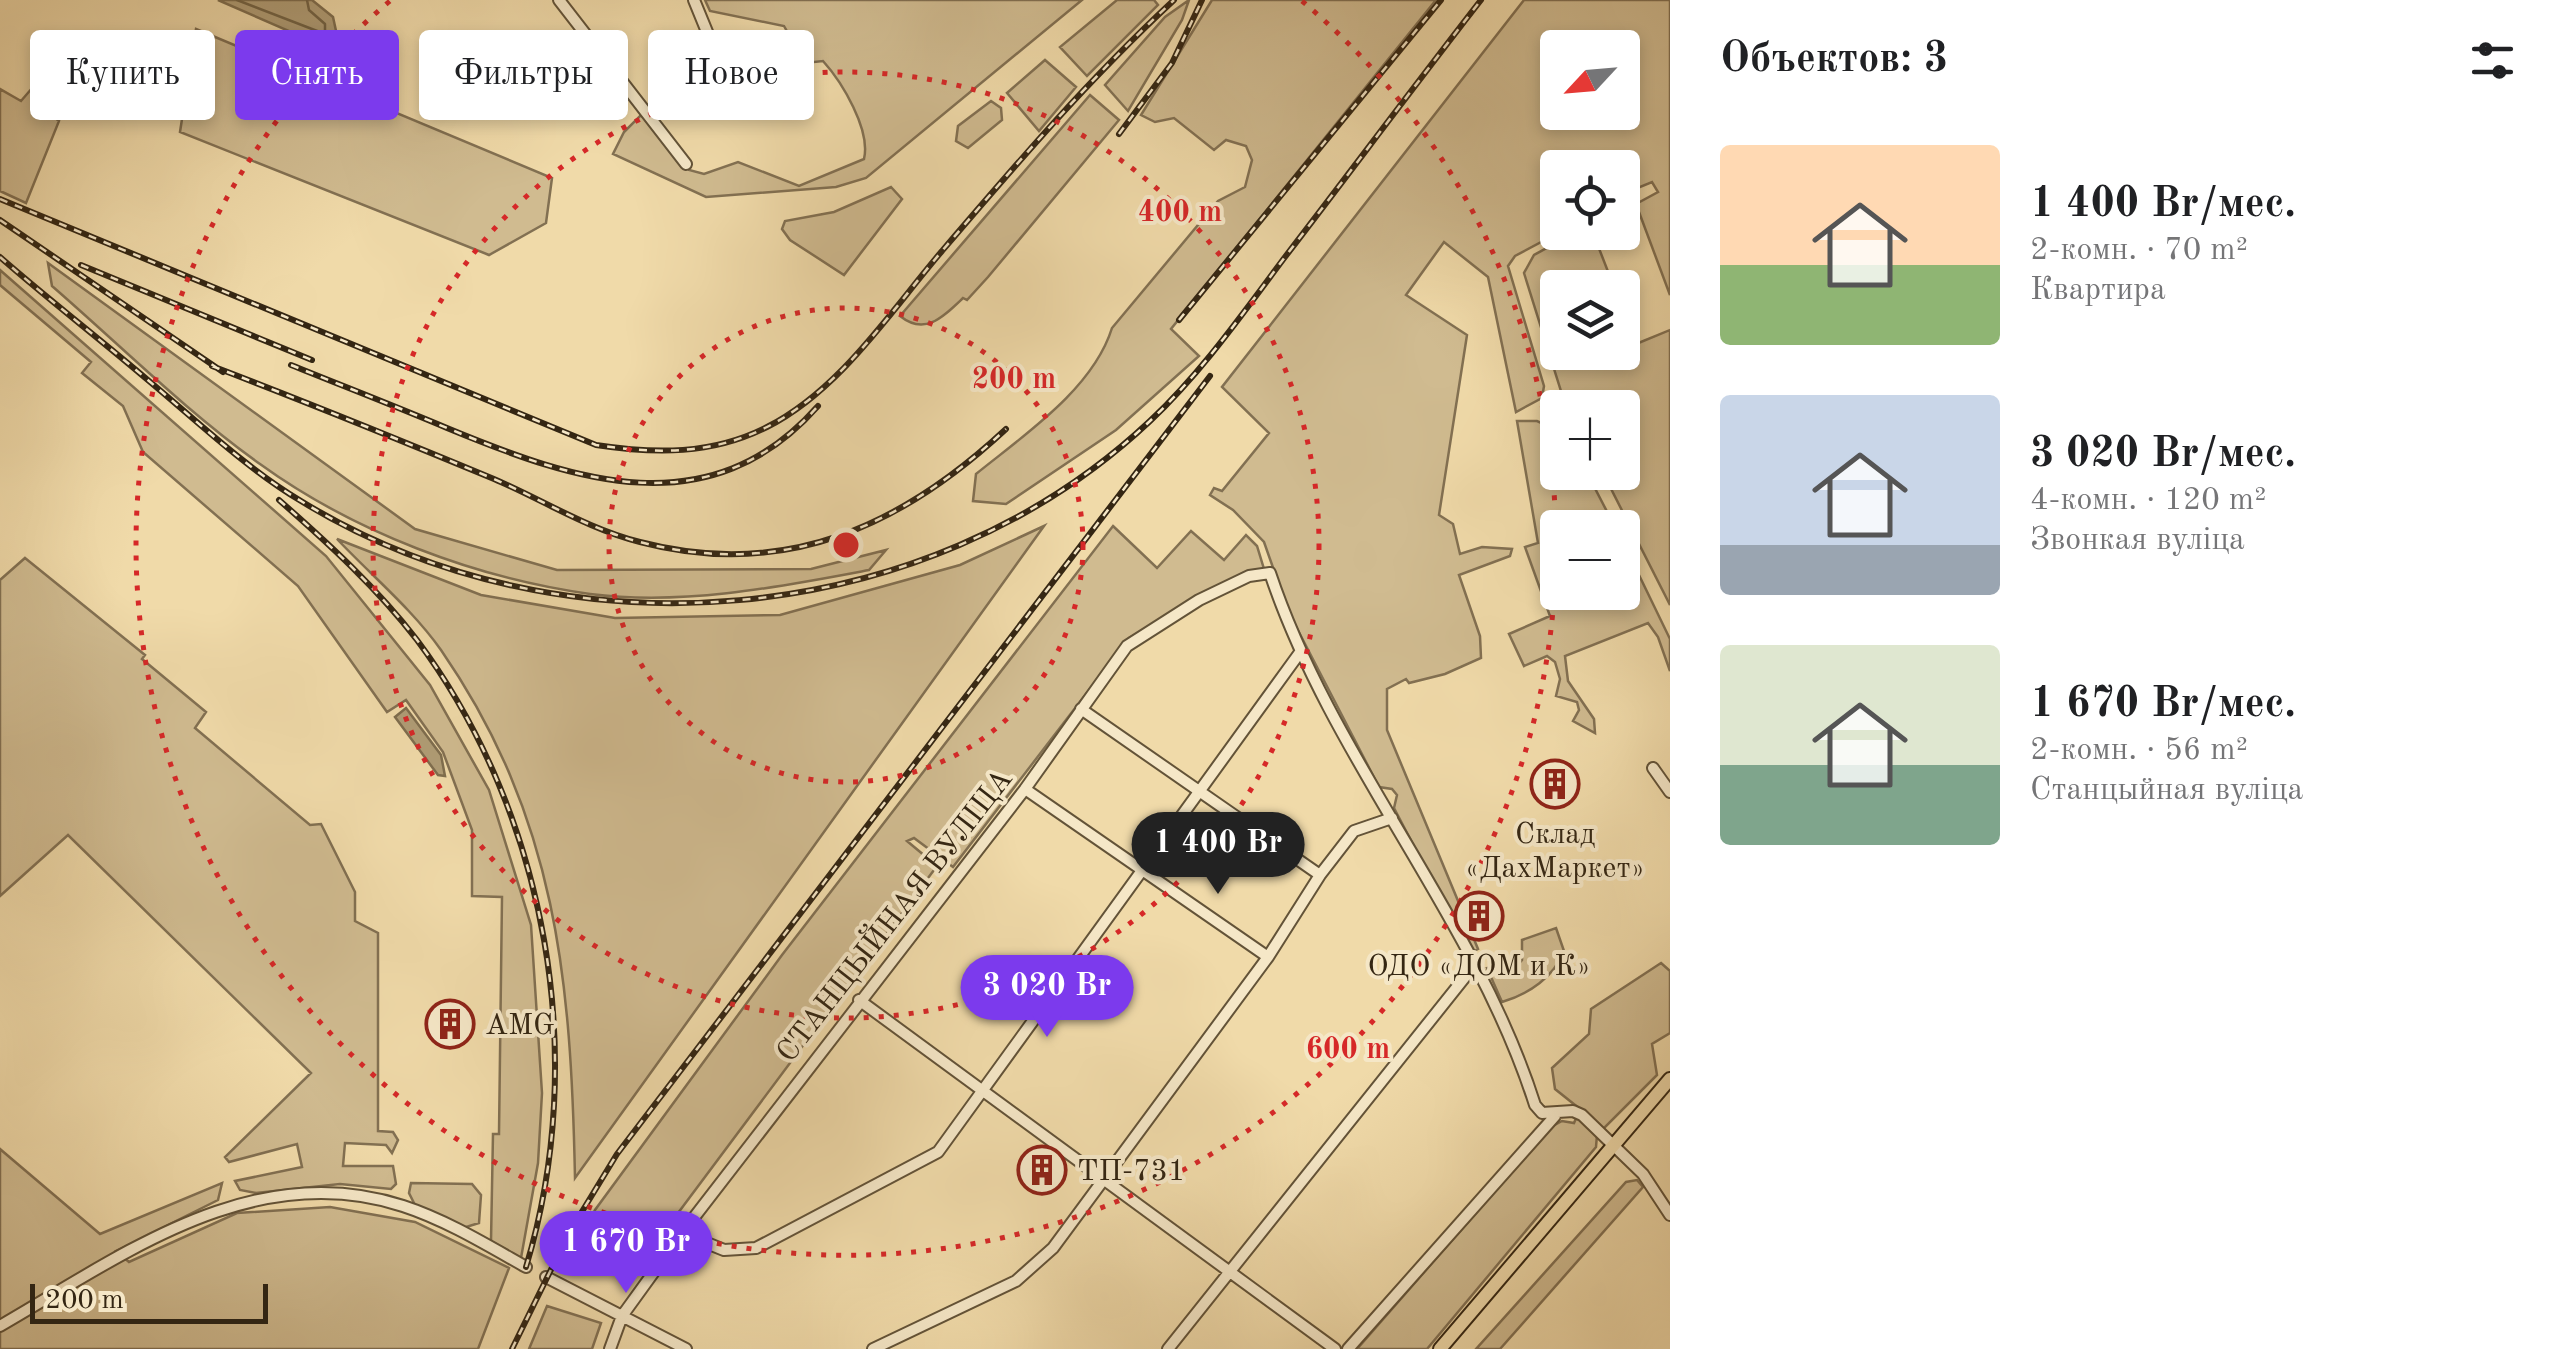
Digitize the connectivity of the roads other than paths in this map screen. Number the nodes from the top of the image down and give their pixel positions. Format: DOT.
graph roads {
  1 [pos="559,0"];
  2 [pos="694,0"];
  3 [pos="706,30"];
  4 [pos="686,164"];
  5 [pos="1302,651"];
  6 [pos="1081,709"];
  7 [pos="1654,768"];
  8 [pos="1025,789"];
  9 [pos="1670,792"];
  10 [pos="1202,793"];
  11 [pos="1392,818"];
  12 [pos="1144,869"];
  13 [pos="1320,874"];
  14 [pos="1268,957"];
  15 [pos="1473,968"];
  16 [pos="858,1000"];
  17 [pos="1670,1080"];
  18 [pos="987,1091"];
  19 [pos="1555,1116"];
  20 [pos="1614,1143"];
  21 [pos="1106,1179"];
  22 [pos="1670,1215"];
  23 [pos="682,1233"];
  24 [pos="526,1267"];
  25 [pos="1229,1271"];
  26 [pos="546,1277"];
  27 [pos="622,1316"];
  28 [pos="0,1326"];
  29 [pos="610,1349"];
  30 [pos="686,1349"];
  31 [pos="873,1349"];
  32 [pos="1168,1349"];
  33 [pos="1334,1349"];
  34 [pos="1348,1349"];
  35 [pos="1440,1349"];
  1 -- 4 [label="street"];
  2 -- 3 [label="street"];
  5 -- 6 [label="street, СТАНЦЫЙНАЯ ВУЛІЦА"];
  5 -- 10 [label="street"];
  5 -- 11 [label="street"];
  6 -- 8 [label="street, СТАНЦЫЙНАЯ ВУЛІЦА"];
  6 -- 10 [label="street"];
  7 -- 9 [label="street"];
  8 -- 12 [label="street"];
  8 -- 16 [label="street, СТАНЦЫЙНАЯ ВУЛІЦА"];
  10 -- 12 [label="street"];
  10 -- 13 [label="street"];
  11 -- 13 [label="street"];
  11 -- 15 [label="street"];
  12 -- 14 [label="street"];
  12 -- 18 [label="street"];
  13 -- 14 [label="street"];
  14 -- 21 [label="street"];
  15 -- 19 [label="street"];
  15 -- 25 [label="street"];
  16 -- 18 [label="street"];
  16 -- 23 [label="street, СТАНЦЫЙНАЯ ВУЛІЦА"];
  17 -- 20 [label="main road"];
  18 -- 21 [label="street"];
  18 -- 23 [label="street"];
  19 -- 20 [label="street"];
  19 -- 34 [label="street"];
  20 -- 22 [label="street"];
  20 -- 35 [label="main road"];
  21 -- 25 [label="street"];
  21 -- 31 [label="street"];
  23 -- 27 [label="street, СТАНЦЫЙНАЯ ВУЛІЦА"];
  24 -- 28 [label="street"];
  25 -- 32 [label="street"];
  25 -- 33 [label="street"];
  26 -- 27 [label="street"];
  27 -- 29 [label="street, СТАНЦЫЙНАЯ ВУЛІЦА"];
  27 -- 30 [label="street"];
}
